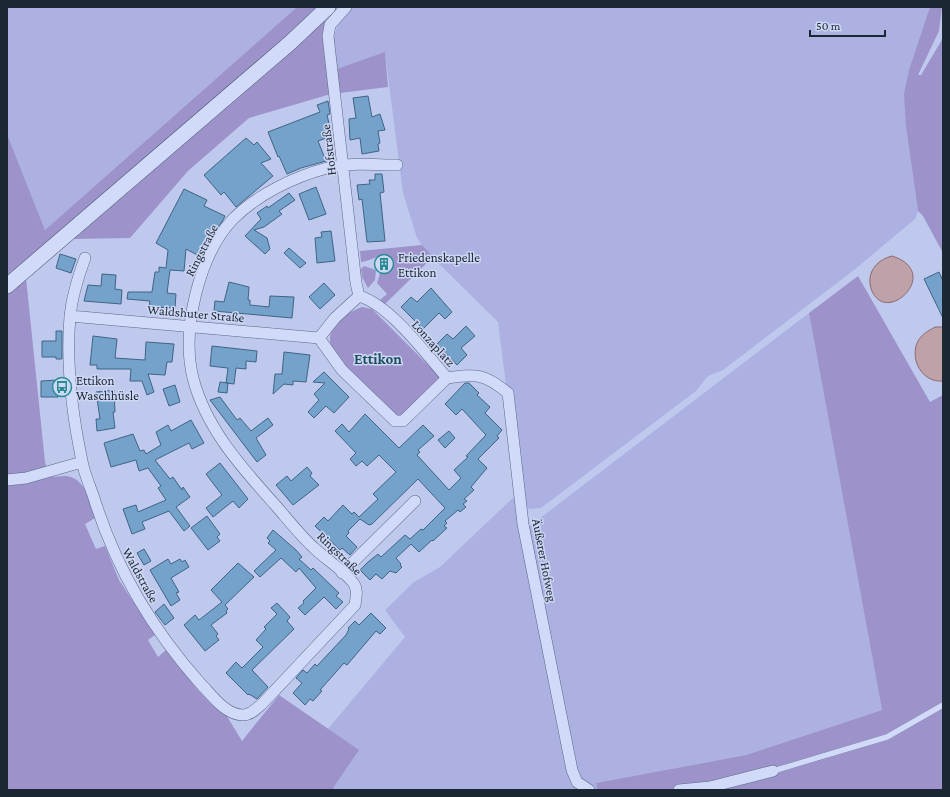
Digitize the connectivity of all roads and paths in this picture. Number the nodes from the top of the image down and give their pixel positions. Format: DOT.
graph roads {
  1 [pos="328,7"];
  2 [pos="346,7"];
  3 [pos="397,165"];
  4 [pos="344,166"];
  5 [pos="85,258"];
  6 [pos="7,286"];
  7 [pos="359,296"];
  8 [pos="70,316"];
  9 [pos="190,326"];
  10 [pos="319,338"];
  11 [pos="447,378"];
  12 [pos="82,462"];
  13 [pos="7,480"];
  14 [pos="415,501"];
  15 [pos="342,573"];
  16 [pos="355,605"];
  17 [pos="943,705"];
  18 [pos="773,771"];
  19 [pos="589,790"];
  20 [pos="679,790"];
  1 -- 6 [label="main road"];
  2 -- 4 [label="street, Hofstraße"];
  3 -- 4 [label="street, Ringstraße"];
  4 -- 7 [label="street, Hofstraße"];
  4 -- 9 [label="street, Ringstraße"];
  5 -- 8 [label="street, Waldstraße"];
  7 -- 10 [label="street"];
  7 -- 11 [label="street, Lonzaplatz"];
  8 -- 9 [label="street, Waldshuter Straße"];
  8 -- 12 [label="street, Waldstraße"];
  9 -- 10 [label="street, Waldshuter Straße"];
  9 -- 15 [label="street, Ringstraße"];
  10 -- 11 [label="street, Lonzaplatz"];
  11 -- 19 [label="street, Äußerer Hofweg"];
  12 -- 13 [label="street"];
  12 -- 16 [label="street, Waldstraße"];
  14 -- 15 [label="street"];
  15 -- 16 [label="street, Ringstraße"];
  17 -- 18 [label="lane"];
  18 -- 20 [label="street"];
}
